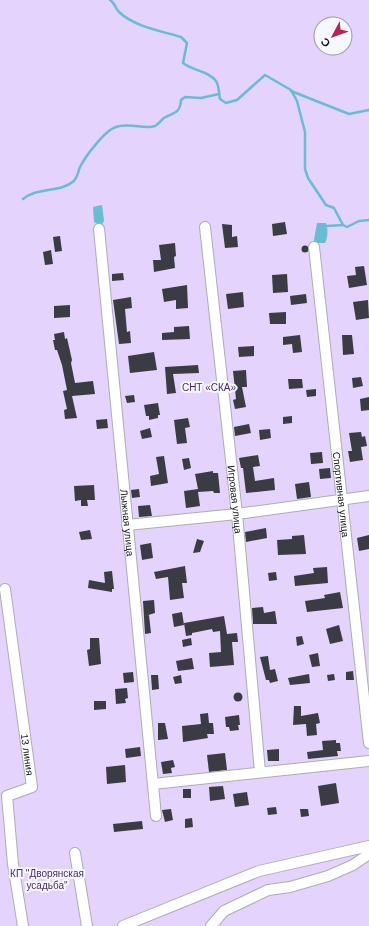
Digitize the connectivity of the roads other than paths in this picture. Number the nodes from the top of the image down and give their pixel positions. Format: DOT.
graph roads {
  1 [pos="205,227"];
  2 [pos="99,229"];
  3 [pos="314,247"];
  4 [pos="369,496"];
  5 [pos="344,500"];
  6 [pos="237,514"];
  7 [pos="127,525"];
  8 [pos="5,589"];
  9 [pos="369,742"];
  10 [pos="369,761"];
  11 [pos="260,772"];
  12 [pos="153,784"];
  13 [pos="156,816"];
  14 [pos="369,846"];
  15 [pos="75,853"];
  16 [pos="369,854"];
  17 [pos="23,926"];
  18 [pos="87,926"];
  19 [pos="123,926"];
  20 [pos="211,926"];
  1 -- 6 [label="street, Игровая улица"];
  2 -- 7 [label="street, Лыжная улица"];
  3 -- 5 [label="street, Спортивная улица"];
  4 -- 5 [label="street"];
  5 -- 6 [label="street"];
  5 -- 9 [label="street, Спортивная улица"];
  6 -- 7 [label="street"];
  6 -- 11 [label="street, Игровая улица"];
  7 -- 12 [label="street, Лыжная улица"];
  8 -- 17 [label="street, 13 линия"];
  10 -- 11 [label="street"];
  11 -- 12 [label="street"];
  12 -- 13 [label="street, Лыжная улица"];
  14 -- 19 [label="street"];
  15 -- 18 [label="street"];
  16 -- 20 [label="street"];
}
